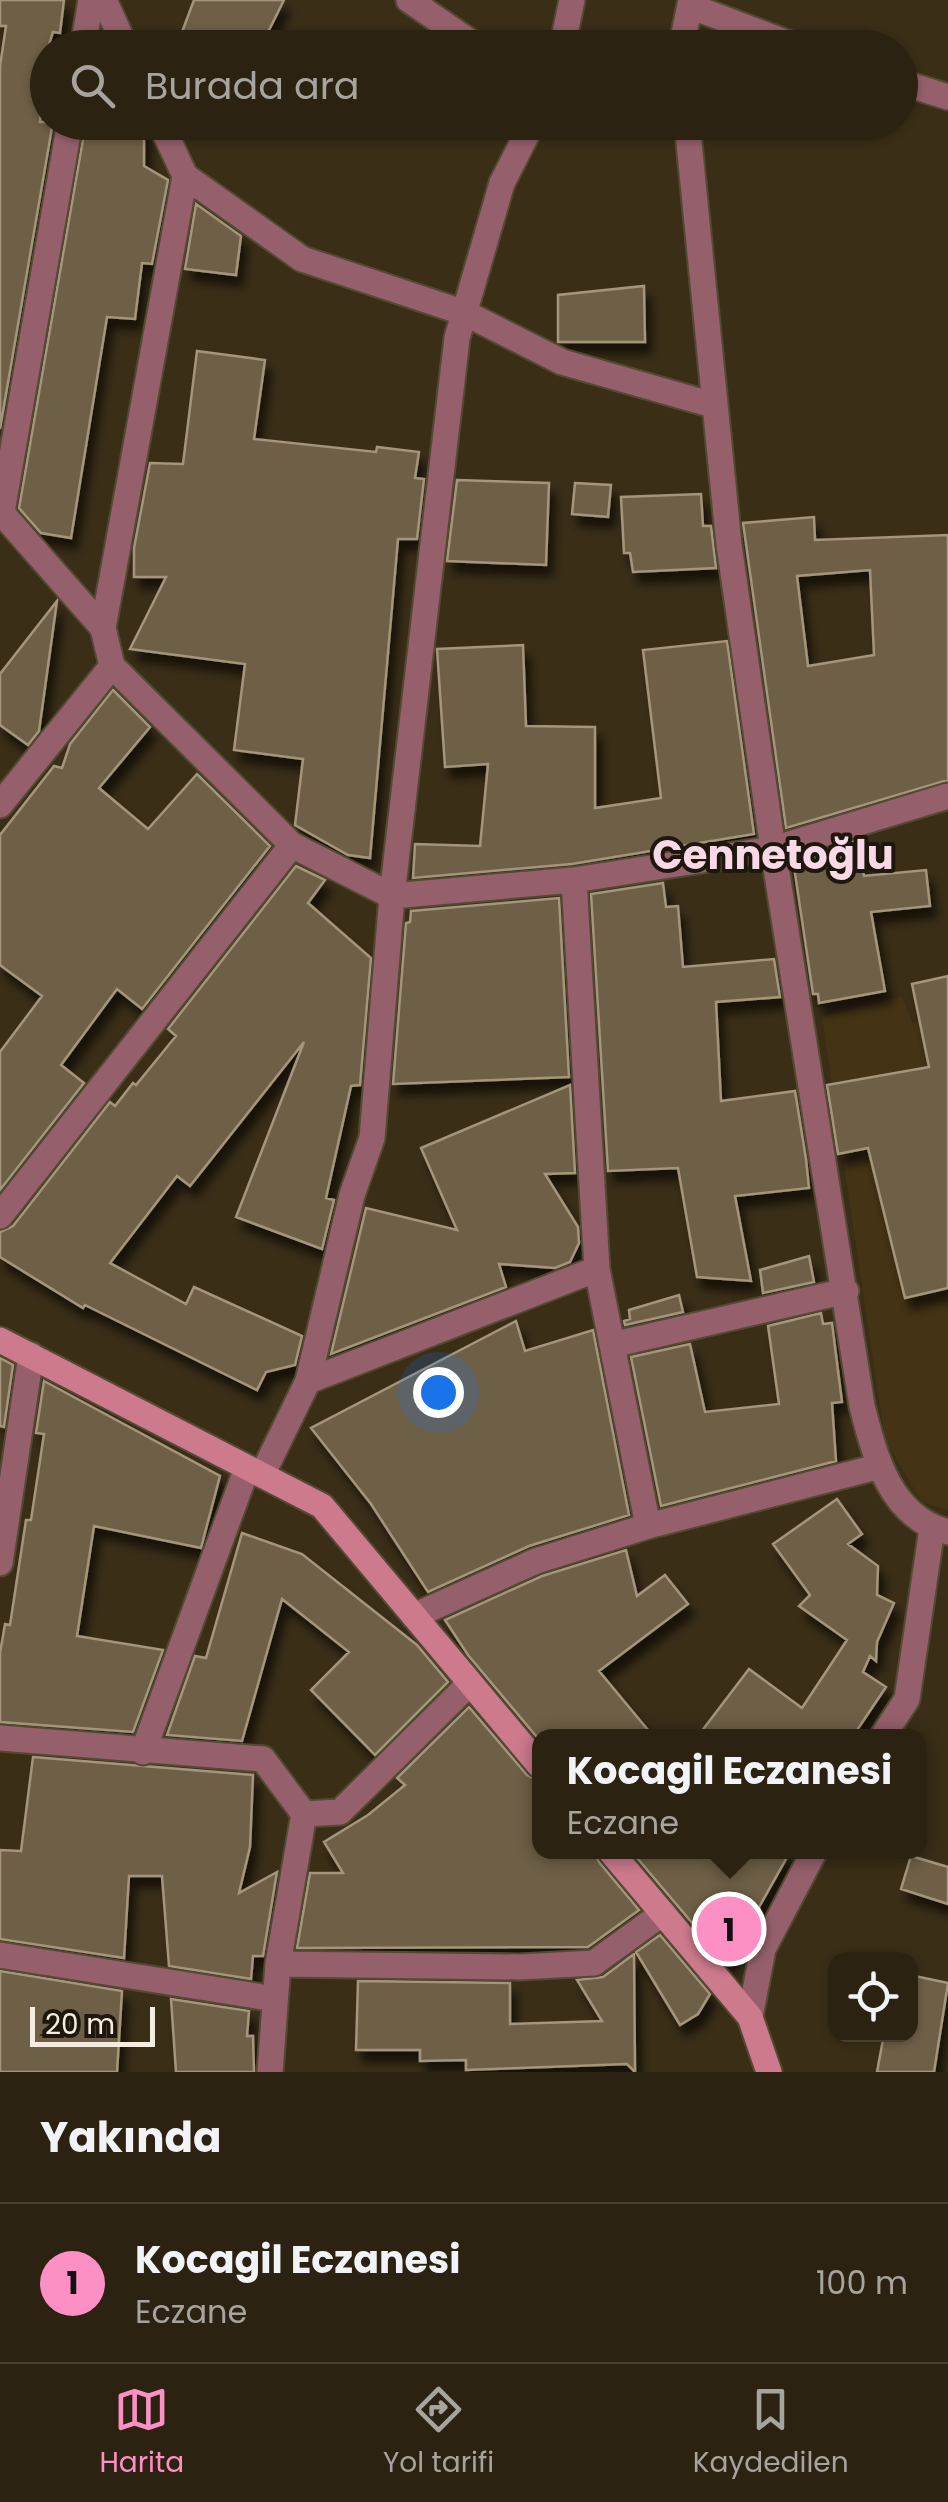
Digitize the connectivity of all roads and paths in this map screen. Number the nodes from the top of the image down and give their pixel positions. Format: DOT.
graph roads {
  1 [pos="91,0"];
  2 [pos="104,0"];
  3 [pos="409,0"];
  4 [pos="572,0"];
  5 [pos="691,3"];
  6 [pos="86,30"];
  7 [pos="118,30"];
  8 [pos="453,30"];
  9 [pos="566,30"];
  10 [pos="685,30"];
  11 [pos="757,30"];
  12 [pos="918,88"];
  13 [pos="948,97"];
  14 [pos="67,140"];
  15 [pos="168,140"];
  16 [pos="523,140"];
  17 [pos="689,140"];
  18 [pos="184,176"];
  19 [pos="465,313"];
  20 [pos="714,405"];
  21 [pos="1,512"];
  22 [pos="103,628"];
  23 [pos="112,666"];
  24 [pos="948,796"];
  25 [pos="0,805"];
  26 [pos="292,845"];
  27 [pos="773,849"];
  28 [pos="574,880"];
  29 [pos="392,896"];
  30 [pos="0,1216"];
  31 [pos="597,1269"];
  32 [pos="846,1291"];
  33 [pos="0,1340"];
  34 [pos="612,1344"];
  35 [pos="31,1355"];
  36 [pos="308,1380"];
  37 [pos="877,1467"];
  38 [pos="255,1472"];
  39 [pos="648,1526"];
  40 [pos="940,1530"];
  41 [pos="0,1563"];
  42 [pos="414,1616"];
  43 [pos="470,1682"];
  44 [pos="887,1729"];
  45 [pos="0,1738"];
  46 [pos="143,1752"];
  47 [pos="532,1757"];
  48 [pos="304,1814"];
  49 [pos="617,1859"];
  50 [pos="810,1859"];
  51 [pos="663,1913"];
  52 [pos="0,1956"];
  53 [pos="278,1964"];
  54 [pos="276,1998"];
  55 [pos="750,2017"];
  56 [pos="270,2072"];
  57 [pos="769,2072"];
  1 -- 6 [label="street"];
  2 -- 7 [label="street"];
  3 -- 8 [label="street"];
  4 -- 9 [label="street"];
  5 -- 10 [label="street"];
  5 -- 11 [label="street"];
  12 -- 13 [label="street"];
  14 -- 21 [label="street"];
  15 -- 18 [label="street"];
  16 -- 19 [label="street"];
  17 -- 20 [label="street"];
  18 -- 19 [label="street"];
  18 -- 22 [label="street"];
  19 -- 20 [label="street"];
  19 -- 29 [label="street"];
  20 -- 27 [label="street"];
  21 -- 22 [label="street"];
  22 -- 23 [label="street"];
  23 -- 25 [label="street"];
  23 -- 26 [label="street"];
  24 -- 27 [label="street"];
  26 -- 29 [label="street"];
  26 -- 30 [label="street"];
  27 -- 28 [label="street"];
  27 -- 32 [label="street"];
  28 -- 29 [label="street"];
  28 -- 31 [label="street"];
  29 -- 36 [label="street"];
  31 -- 34 [label="street"];
  31 -- 36 [label="street"];
  32 -- 34 [label="street"];
  32 -- 37 [label="street"];
  33 -- 35 [label="main road"];
  34 -- 39 [label="street"];
  35 -- 38 [label="main road"];
  35 -- 41 [label="street"];
  36 -- 38 [label="street"];
  37 -- 39 [label="street"];
  37 -- 40 [label="street"];
  38 -- 42 [label="main road"];
  38 -- 46 [label="street"];
  39 -- 42 [label="street"];
  40 -- 44 [label="street"];
  42 -- 43 [label="main road"];
  43 -- 47 [label="main road"];
  43 -- 48 [label="street"];
  45 -- 46 [label="street"];
  46 -- 48 [label="street"];
  48 -- 53 [label="street"];
  49 -- 51 [label="main road"];
  50 -- 55 [label="street"];
  51 -- 53 [label="street"];
  51 -- 55 [label="main road"];
  52 -- 54 [label="street"];
  53 -- 54 [label="street"];
  54 -- 56 [label="street"];
  55 -- 57 [label="main road"];
}
